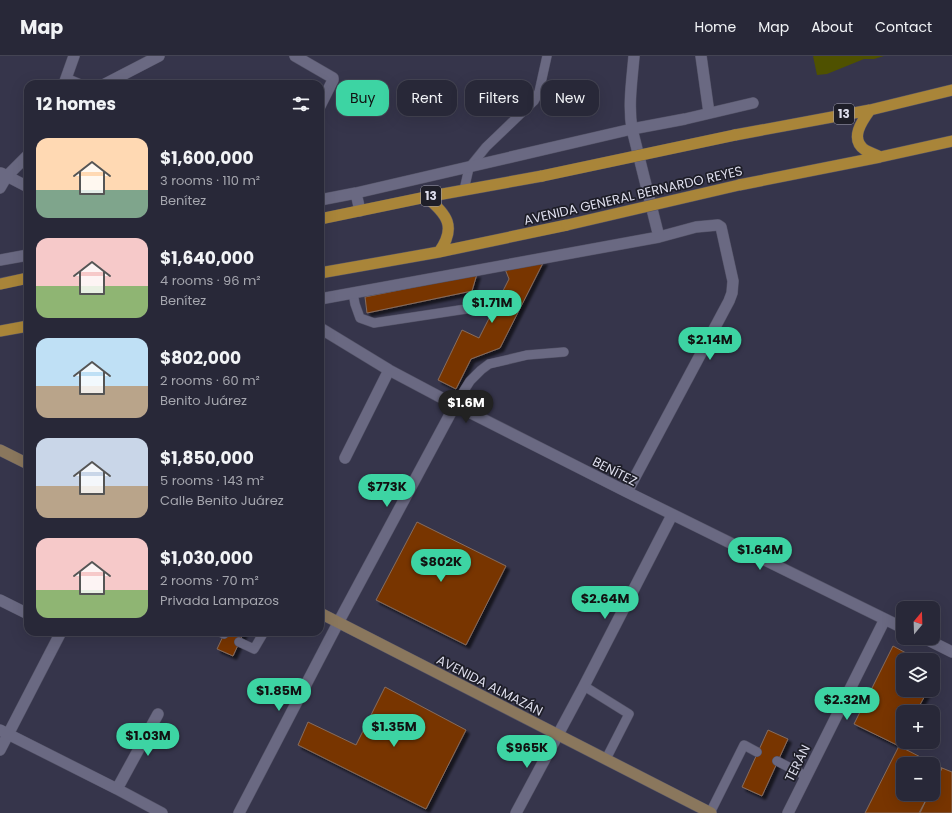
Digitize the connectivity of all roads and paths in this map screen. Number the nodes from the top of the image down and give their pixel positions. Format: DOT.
graph roads {
  1 [pos="74,56"];
  2 [pos="159,56"];
  3 [pos="295,56"];
  4 [pos="547,56"];
  5 [pos="634,56"];
  6 [pos="701,56"];
  7 [pos="65,80"];
  8 [pos="113,80"];
  9 [pos="952,90"];
  10 [pos="324,98"];
  11 [pos="753,103"];
  12 [pos="870,110"];
  13 [pos="709,113"];
  14 [pos="632,129"];
  15 [pos="952,141"];
  16 [pos="880,156"];
  17 [pos="24,159"];
  18 [pos="470,168"];
  19 [pos="3,175"];
  20 [pos="24,185"];
  21 [pos="0,188"];
  22 [pos="464,190"];
  23 [pos="356,193"];
  24 [pos="426,197"];
  25 [pos="324,199"];
  26 [pos="360,211"];
  27 [pos="324,218"];
  28 [pos="659,237"];
  29 [pos="439,252"];
  30 [pos="24,256"];
  31 [pos="0,260"];
  32 [pos="324,272"];
  33 [pos="24,279"];
  34 [pos="0,284"];
  35 [pos="353,293"];
  36 [pos="486,297"];
  37 [pos="324,298"];
  38 [pos="24,327"];
  39 [pos="324,330"];
  40 [pos="0,331"];
  41 [pos="564,352"];
  42 [pos="389,370"];
  43 [pos="455,405"];
  44 [pos="0,450"];
  45 [pos="345,458"];
  46 [pos="24,462"];
  47 [pos="627,492"];
  48 [pos="672,515"];
  49 [pos="0,600"];
  50 [pos="24,612"];
  51 [pos="324,615"];
  52 [pos="885,619"];
  53 [pos="338,622"];
  54 [pos="896,624"];
  55 [pos="59,636"];
  56 [pos="262,636"];
  57 [pos="239,642"];
  58 [pos="938,645"];
  59 [pos="952,652"];
  60 [pos="584,686"];
  61 [pos="158,714"];
  62 [pos="4,732"];
  63 [pos="558,735"];
  64 [pos="0,750"];
  65 [pos="757,752"];
  66 [pos="606,759"];
  67 [pos="777,761"];
  68 [pos="806,776"];
  69 [pos="117,789"];
  70 [pos="162,813"];
  71 [pos="239,813"];
  72 [pos="516,813"];
  73 [pos="710,813"];
  74 [pos="788,813"];
  1 -- 7 [label="street"];
  2 -- 8 [label="street"];
  3 -- 10 [label="street"];
  4 -- 18 [label="lane"];
  5 -- 14 [label="street"];
  6 -- 13 [label="street"];
  9 -- 12 [label="main road, 13"];
  11 -- 13 [label="street"];
  12 -- 16 [label="main road"];
  12 -- 22 [label="main road, 13, bridge"];
  13 -- 14 [label="street"];
  14 -- 18 [label="street"];
  14 -- 28 [label="street"];
  15 -- 16 [label="main road, AVENIDA GENERAL BERNARDO REYES"];
  16 -- 29 [label="main road, AVENIDA GENERAL BERNARDO REYES, bridge"];
  17 -- 19 [label="street"];
  18 -- 22 [label="lane"];
  18 -- 23 [label="street"];
  19 -- 20 [label="street"];
  19 -- 21 [label="street"];
  22 -- 24 [label="main road, 13"];
  23 -- 25 [label="street"];
  23 -- 26 [label="street"];
  24 -- 26 [label="main road, 13"];
  24 -- 29 [label="main road"];
  26 -- 27 [label="main road, 13"];
  28 -- 35 [label="street"];
  28 -- 47 [label="street"];
  29 -- 32 [label="main road, AVENIDA GENERAL BERNARDO REYES"];
  30 -- 31 [label="street"];
  33 -- 34 [label="main road"];
  35 -- 36 [label="lane"];
  35 -- 37 [label="street"];
  38 -- 40 [label="main road"];
  39 -- 42 [label="street, BENÍTEZ"];
  41 -- 43 [label="lane"];
  42 -- 43 [label="street, BENÍTEZ"];
  42 -- 45 [label="street"];
  43 -- 47 [label="street, BENÍTEZ"];
  43 -- 53 [label="street"];
  44 -- 46 [label="main road"];
  47 -- 48 [label="street, BENÍTEZ"];
  48 -- 52 [label="street, BENÍTEZ"];
  48 -- 60 [label="street"];
  49 -- 50 [label="street"];
  51 -- 53 [label="main road, AVENIDA ALMAZÁN"];
  52 -- 54 [label="street, BENÍTEZ"];
  52 -- 68 [label="street, TERÁN"];
  53 -- 63 [label="main road, AVENIDA ALMAZÁN"];
  53 -- 71 [label="street"];
  55 -- 62 [label="street"];
  56 -- 57 [label="lane"];
  58 -- 59 [label="street"];
  60 -- 63 [label="street"];
  60 -- 66 [label="lane"];
  61 -- 69 [label="street"];
  62 -- 64 [label="street"];
  62 -- 69 [label="street"];
  63 -- 66 [label="main road, AVENIDA ALMAZÁN"];
  63 -- 72 [label="street"];
  65 -- 73 [label="lane"];
  66 -- 73 [label="main road, AVENIDA ALMAZÁN"];
  67 -- 68 [label="lane"];
  68 -- 74 [label="street, TERÁN"];
  69 -- 70 [label="street"];
}
